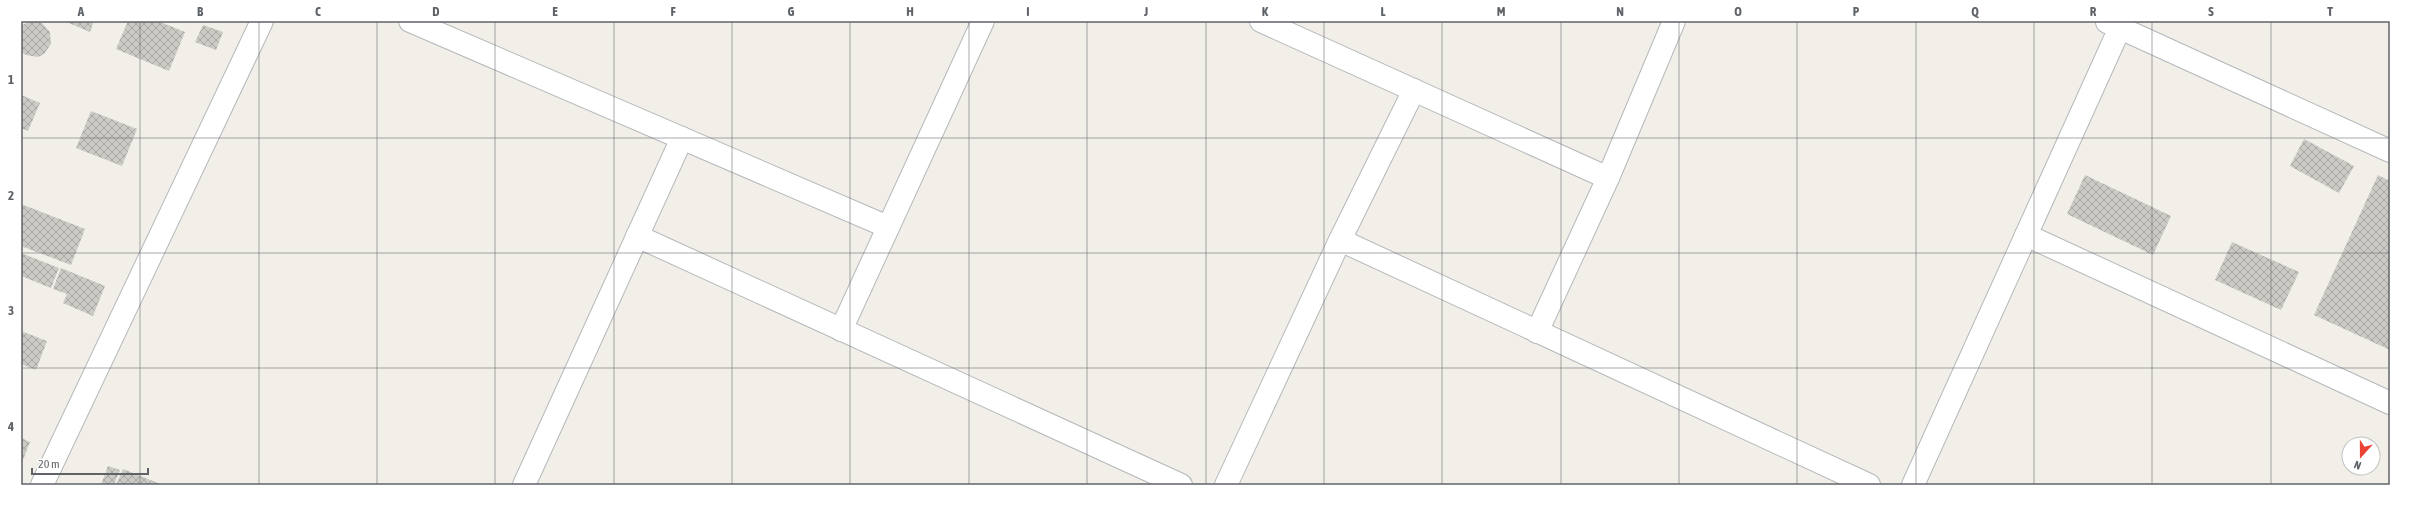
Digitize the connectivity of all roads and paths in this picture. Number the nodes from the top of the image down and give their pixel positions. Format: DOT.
graph roads {
  1 [pos="262,21"];
  2 [pos="410,21"];
  3 [pos="983,21"];
  4 [pos="1261,21"];
  5 [pos="1674,21"];
  6 [pos="2116,23"];
  7 [pos="1414,90"];
  8 [pos="682,138"];
  9 [pos="2390,151"];
  10 [pos="1608,178"];
  11 [pos="888,227"];
  12 [pos="2026,235"];
  13 [pos="637,236"];
  14 [pos="1340,240"];
  15 [pos="841,330"];
  16 [pos="1537,332"];
  17 [pos="2390,403"];
  18 [pos="42,485"];
  19 [pos="524,485"];
  20 [pos="1181,485"];
  21 [pos="1226,485"];
  22 [pos="1869,485"];
  23 [pos="1913,485"];
  1 -- 18 [label="street"];
  2 -- 8 [label="street"];
  3 -- 11 [label="street"];
  4 -- 7 [label="street"];
  5 -- 10 [label="street"];
  6 -- 9 [label="street"];
  6 -- 12 [label="street"];
  7 -- 10 [label="street"];
  7 -- 14 [label="street"];
  8 -- 11 [label="street"];
  8 -- 13 [label="street"];
  10 -- 16 [label="street"];
  11 -- 15 [label="street"];
  12 -- 17 [label="street"];
  12 -- 23 [label="street"];
  13 -- 15 [label="street"];
  13 -- 19 [label="street"];
  14 -- 16 [label="street"];
  14 -- 21 [label="street"];
  15 -- 20 [label="street"];
  16 -- 22 [label="street"];
}
